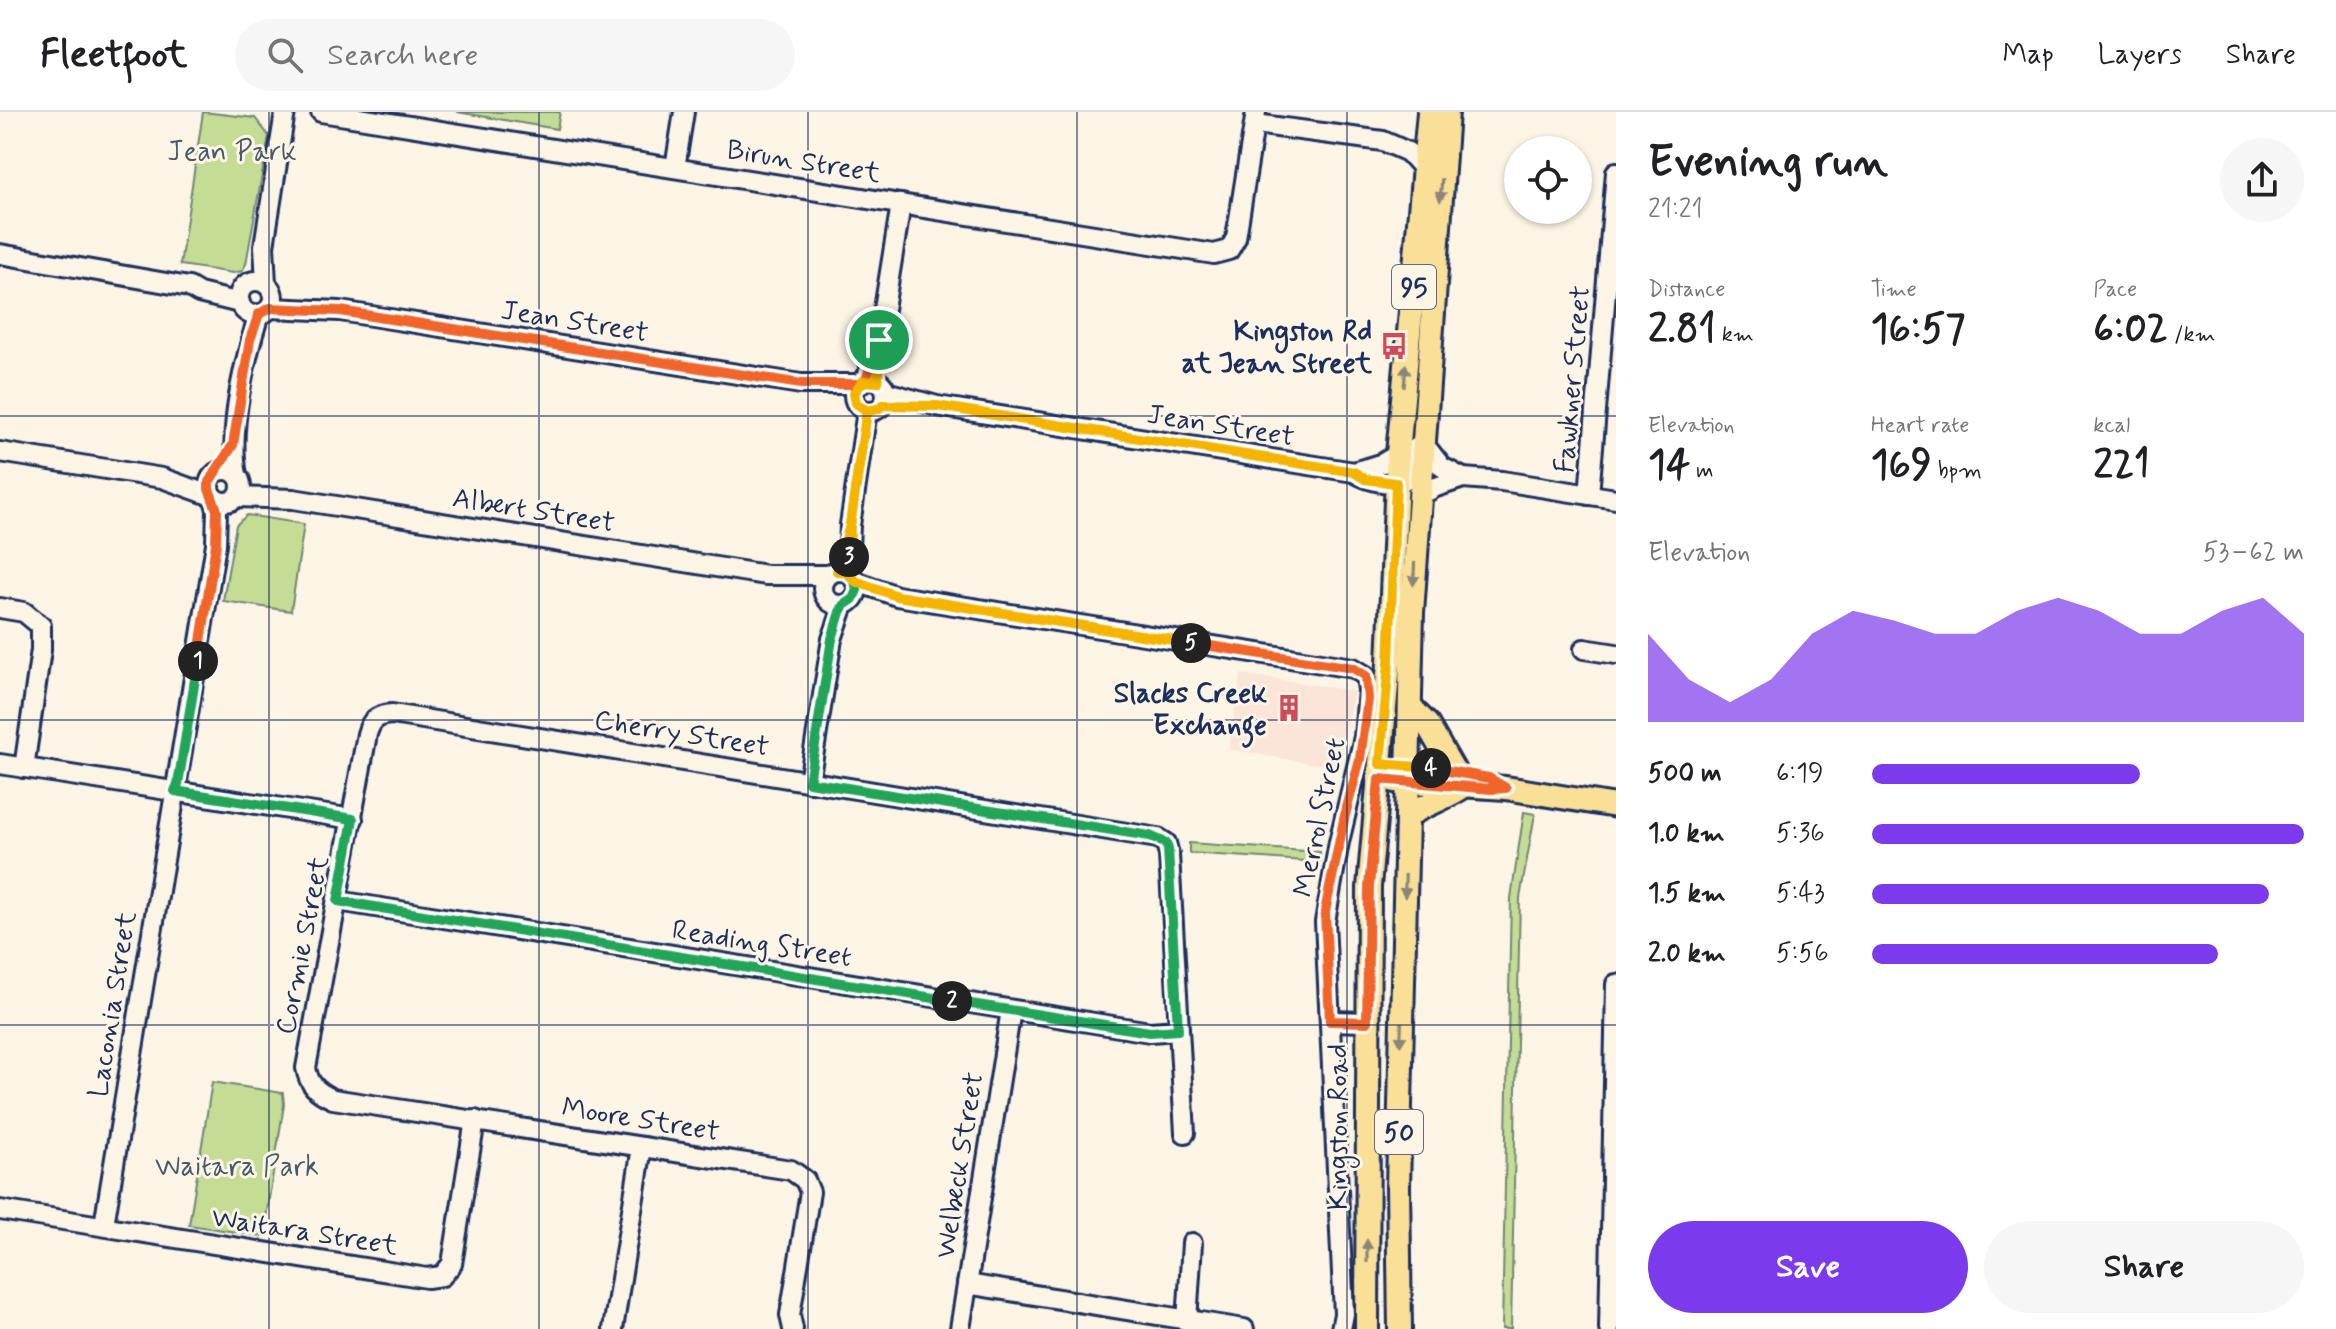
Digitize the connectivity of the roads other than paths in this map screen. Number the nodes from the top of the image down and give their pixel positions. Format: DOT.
graph roads {
  1 [pos="285,112"];
  2 [pos="321,112"];
  3 [pos="684,112"];
  4 [pos="1435,115"];
  5 [pos="1255,118"];
  6 [pos="1383,141"];
  7 [pos="675,168"];
  8 [pos="1425,171"];
  9 [pos="1616,172"];
  10 [pos="901,204"];
  11 [pos="1614,240"];
  12 [pos="4,257"];
  13 [pos="256,298"];
  14 [pos="871,394"];
  15 [pos="1423,443"];
  16 [pos="0,452"];
  17 [pos="1398,454"];
  18 [pos="1354,472"];
  19 [pos="1463,478"];
  20 [pos="1396,483"];
  21 [pos="225,487"];
  22 [pos="1589,495"];
  23 [pos="1419,496"];
  24 [pos="1616,499"];
  25 [pos="840,588"];
  26 [pos="0,608"];
  27 [pos="1584,649"];
  28 [pos="1616,654"];
  29 [pos="1364,673"];
  30 [pos="1410,707"];
  31 [pos="377,717"];
  32 [pos="0,764"];
  33 [pos="24,768"];
  34 [pos="1380,772"];
  35 [pos="1407,774"];
  36 [pos="1459,778"];
  37 [pos="809,782"];
  38 [pos="175,791"];
  39 [pos="1616,806"];
  40 [pos="1407,816"];
  41 [pos="353,819"];
  42 [pos="338,901"];
  43 [pos="1616,984"];
  44 [pos="1011,1010"];
  45 [pos="1330,1021"];
  46 [pos="1367,1022"];
  47 [pos="1178,1030"];
  48 [pos="316,1090"];
  49 [pos="475,1120"];
  50 [pos="1185,1133"];
  51 [pos="642,1147"];
  52 [pos="1614,1161"];
  53 [pos="0,1210"];
  54 [pos="104,1225"];
  55 [pos="1192,1243"];
  56 [pos="967,1284"];
  57 [pos="1187,1321"];
  58 [pos="613,1329"];
  59 [pos="793,1329"];
  60 [pos="960,1329"];
  61 [pos="1244,1329"];
  62 [pos="1341,1329"];
  63 [pos="1367,1329"];
  64 [pos="1400,1329"];
  65 [pos="1609,1329"];
  1 -- 13 [label="street"];
  2 -- 7 [label="street, Birun Street"];
  3 -- 7 [label="street"];
  4 -- 6 [label="street"];
  4 -- 8 [label="main road, Kingston Road / 95"];
  4 -- 15 [label="main road, 95, one-way"];
  5 -- 6 [label="street"];
  5 -- 10 [label="street, Birun Street"];
  6 -- 8 [label="street"];
  7 -- 10 [label="street, Birun Street"];
  17 -- 8 [label="main road, Kingston Road / 95, one-way"];
  9 -- 11 [label="street, Fawkner Street"];
  10 -- 14 [label="street"];
  11 -- 22 [label="street, Fawkner Street"];
  12 -- 13 [label="street, Jean Street"];
  13 -- 14 [label="street, Jean Street"];
  13 -- 21 [label="street, Laconia Street"];
  14 -- 18 [label="street, Jean Street"];
  14 -- 25 [label="street"];
  15 -- 19 [label="street"];
  15 -- 20 [label="street"];
  15 -- 23 [label="main road, 95"];
  16 -- 21 [label="street, Albert Street"];
  17 -- 18 [label="street, Jean Street"];
  17 -- 20 [label="main road, Kingston Road / 95"];
  18 -- 20 [label="street, Jean Street"];
  19 -- 22 [label="street"];
  19 -- 23 [label="street"];
  20 -- 34 [label="main road, Kingston Road / 95"];
  21 -- 25 [label="street, Albert Street"];
  21 -- 38 [label="street, Laconia Street"];
  22 -- 24 [label="street"];
  23 -- 30 [label="main road, 95, one-way"];
  25 -- 29 [label="street, Albert Street"];
  25 -- 37 [label="street"];
  26 -- 33 [label="street"];
  27 -- 28 [label="street"];
  29 -- 45 [label="street, Merrol Street"];
  30 -- 35 [label="main road, 95"];
  30 -- 36 [label="main road"];
  31 -- 37 [label="street, Cherry Street"];
  31 -- 41 [label="street, Cormie Street"];
  32 -- 33 [label="street"];
  33 -- 38 [label="street"];
  34 -- 35 [label="main road"];
  34 -- 46 [label="main road, Kingston Road / 50"];
  35 -- 36 [label="main road"];
  35 -- 40 [label="main road, 50"];
  36 -- 39 [label="main road"];
  36 -- 40 [label="main road"];
  37 -- 47 [label="street, Cherry Street"];
  38 -- 41 [label="street"];
  38 -- 54 [label="street, Laconia Street"];
  40 -- 64 [label="main road, 50, one-way"];
  41 -- 42 [label="street, Cormie Street"];
  42 -- 44 [label="street, Reading Street"];
  42 -- 48 [label="street, Cormie Street"];
  43 -- 52 [label="street"];
  44 -- 47 [label="street, Reading Street"];
  44 -- 56 [label="street, Welbeck Street"];
  45 -- 46 [label="street"];
  45 -- 62 [label="street, Merrol Street"];
  63 -- 46 [label="main road, Kingston Road / 50, one-way"];
  47 -- 50 [label="street"];
  48 -- 49 [label="street, Moore Street"];
  49 -- 51 [label="street, Moore Street"];
  49 -- 54 [label="street, Waitara Street"];
  51 -- 58 [label="street"];
  51 -- 59 [label="street, Moore Street"];
  52 -- 65 [label="street"];
  53 -- 54 [label="street, Waitara Street"];
  55 -- 57 [label="street"];
  56 -- 57 [label="street"];
  56 -- 60 [label="street, Welbeck Street"];
  57 -- 61 [label="street"];
}
